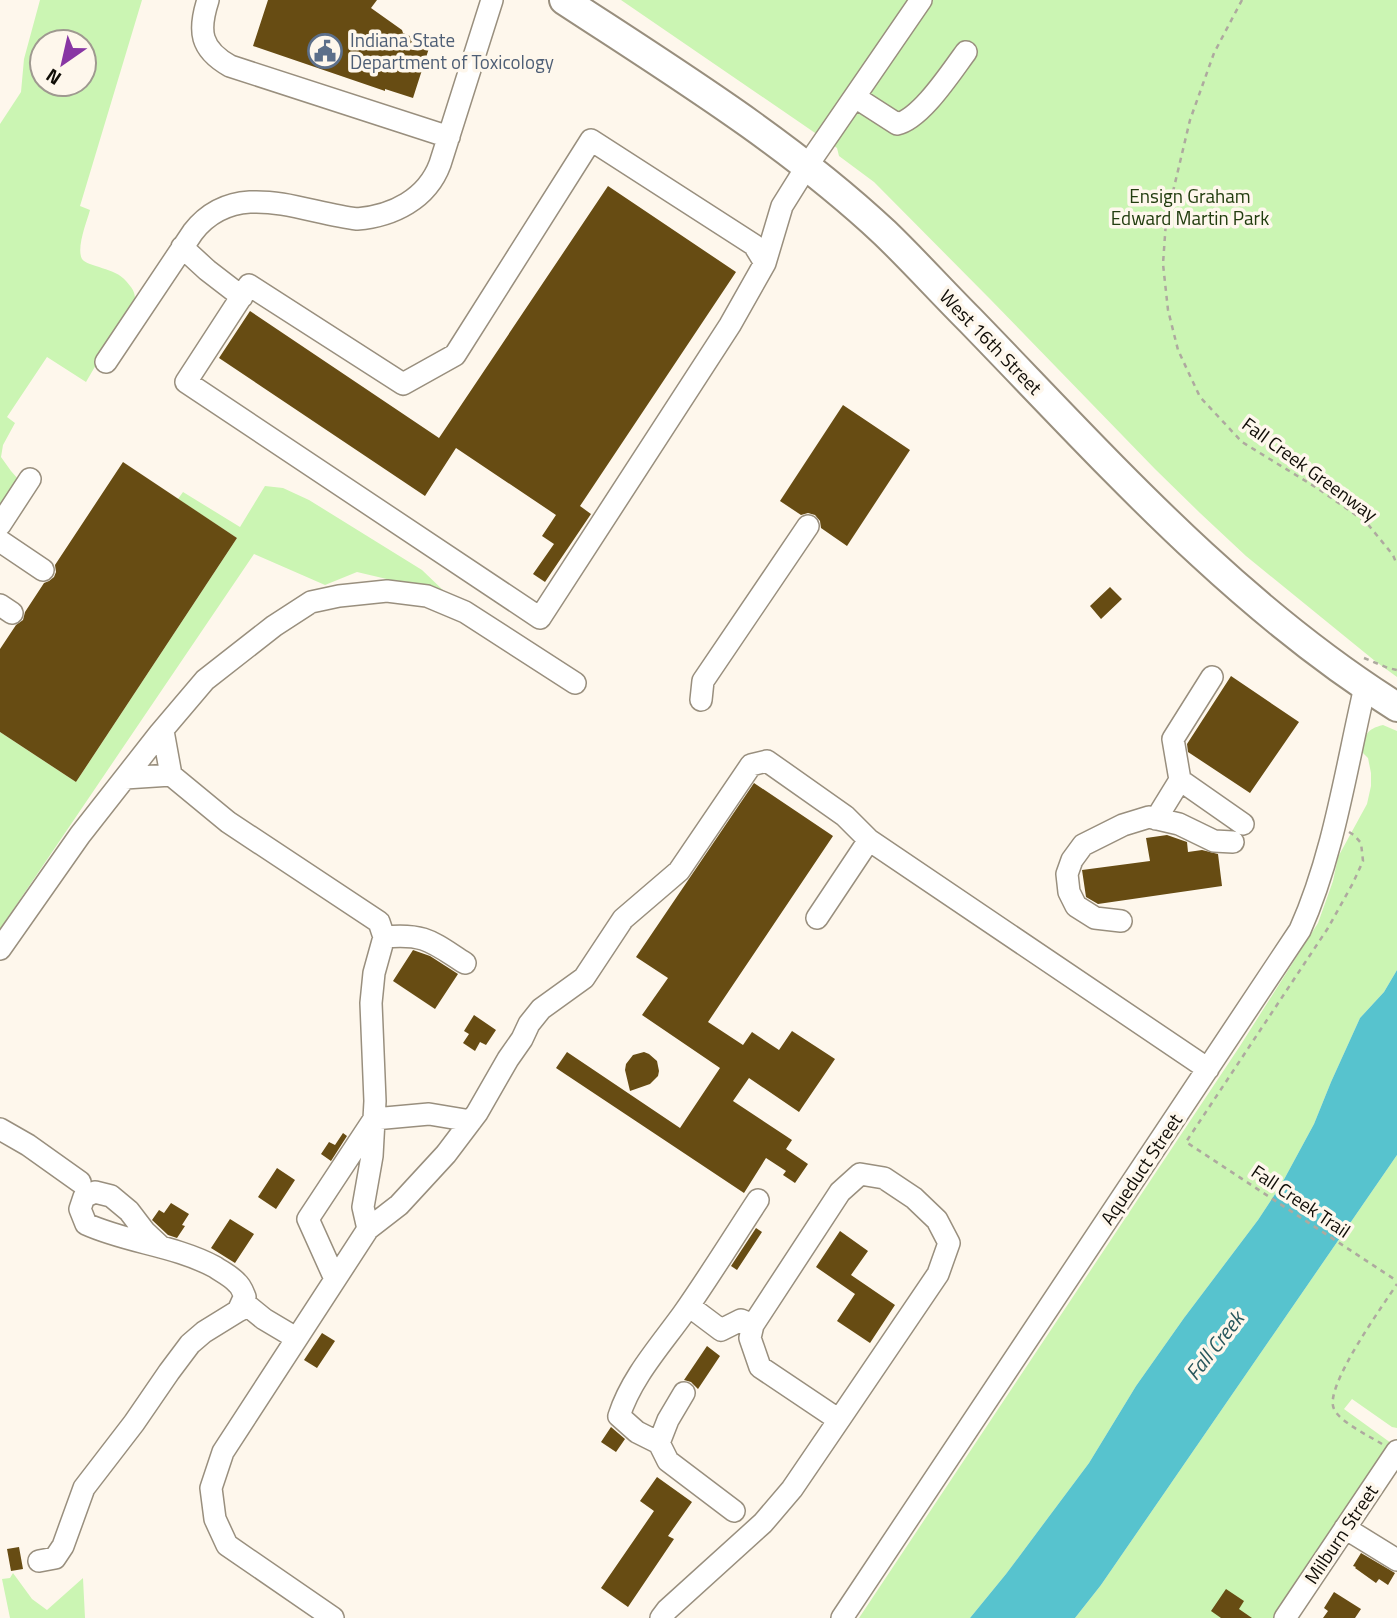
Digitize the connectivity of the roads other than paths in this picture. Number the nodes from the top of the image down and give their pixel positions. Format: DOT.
graph roads {
  1 [pos="208,0"];
  2 [pos="492,0"];
  3 [pos="564,0"];
  4 [pos="921,0"];
  5 [pos="966,52"];
  6 [pos="855,97"];
  7 [pos="449,137"];
  8 [pos="807,166"];
  9 [pos="182,247"];
  10 [pos="765,263"];
  11 [pos="242,297"];
  12 [pos="106,362"];
  13 [pos="30,478"];
  14 [pos="0,525"];
  15 [pos="808,526"];
  16 [pos="0,541"];
  17 [pos="43,570"];
  18 [pos="1212,677"];
  19 [pos="575,683"];
  20 [pos="1365,687"];
  21 [pos="701,700"];
  22 [pos="1397,707"];
  23 [pos="163,731"];
  24 [pos="171,775"];
  25 [pos="125,778"];
  26 [pos="1180,780"];
  27 [pos="1156,819"];
  28 [pos="869,840"];
  29 [pos="817,918"];
  30 [pos="1121,921"];
  31 [pos="384,937"];
  32 [pos="0,949"];
  33 [pos="465,964"];
  34 [pos="1208,1069"];
  35 [pos="374,1119"];
  36 [pos="471,1121"];
  37 [pos="0,1129"];
  38 [pos="87,1190"];
  39 [pos="758,1200"];
  40 [pos="368,1229"];
  41 [pos="161,1247"];
  42 [pos="335,1279"];
  43 [pos="244,1305"];
  44 [pos="689,1306"];
  45 [pos="753,1325"];
  46 [pos="296,1338"];
  47 [pos="684,1393"];
  48 [pos="839,1420"];
  49 [pos="659,1443"];
  50 [pos="1391,1449"];
  51 [pos="734,1511"];
  52 [pos="764,1522"];
  53 [pos="1345,1528"];
  54 [pos="743,1541"];
  55 [pos="1397,1560"];
  56 [pos="39,1561"];
  57 [pos="333,1618"];
  58 [pos="661,1618"];
  59 [pos="842,1618"];
  60 [pos="1285,1618"];
  1 -- 7 [label="street"];
  2 -- 7 [label="street"];
  3 -- 8 [label="main road, West 16th Street"];
  4 -- 6 [label="street"];
  5 -- 6 [label="street"];
  6 -- 8 [label="street"];
  7 -- 9 [label="street"];
  8 -- 10 [label="street"];
  8 -- 20 [label="main road, West 16th Street"];
  9 -- 11 [label="street"];
  9 -- 12 [label="street"];
  10 -- 11 [label="street"];
  10 -- 11 [label="street"];
  13 -- 14 [label="street"];
  15 -- 21 [label="street"];
  16 -- 17 [label="street"];
  18 -- 26 [label="street"];
  19 -- 23 [label="street"];
  20 -- 22 [label="main road, West 16th Street"];
  20 -- 34 [label="street, Aqueduct Street"];
  23 -- 24 [label="street"];
  23 -- 25 [label="street"];
  24 -- 25 [label="street"];
  24 -- 31 [label="street"];
  25 -- 32 [label="street"];
  26 -- 27 [label="street"];
  26 -- 27 [label="street"];
  27 -- 30 [label="street"];
  28 -- 29 [label="street"];
  28 -- 34 [label="street"];
  28 -- 36 [label="street"];
  31 -- 33 [label="street"];
  31 -- 35 [label="street"];
  34 -- 59 [label="street, Aqueduct Street"];
  35 -- 36 [label="street"];
  35 -- 40 [label="street"];
  35 -- 42 [label="street"];
  36 -- 40 [label="street"];
  37 -- 38 [label="street"];
  38 -- 41 [label="street"];
  38 -- 41 [label="street"];
  39 -- 44 [label="street"];
  40 -- 42 [label="street"];
  41 -- 43 [label="street"];
  42 -- 46 [label="street"];
  43 -- 46 [label="street"];
  43 -- 56 [label="street"];
  44 -- 45 [label="street"];
  44 -- 49 [label="street"];
  45 -- 48 [label="street"];
  45 -- 48 [label="street"];
  46 -- 57 [label="street"];
  47 -- 49 [label="street"];
  48 -- 52 [label="street"];
  49 -- 51 [label="street"];
  50 -- 53 [label="street, Milburn Street"];
  51 -- 52 [label="street"];
  51 -- 54 [label="street"];
  52 -- 54 [label="street"];
  53 -- 55 [label="street"];
  53 -- 60 [label="street, Milburn Street"];
  54 -- 58 [label="street"];
}
